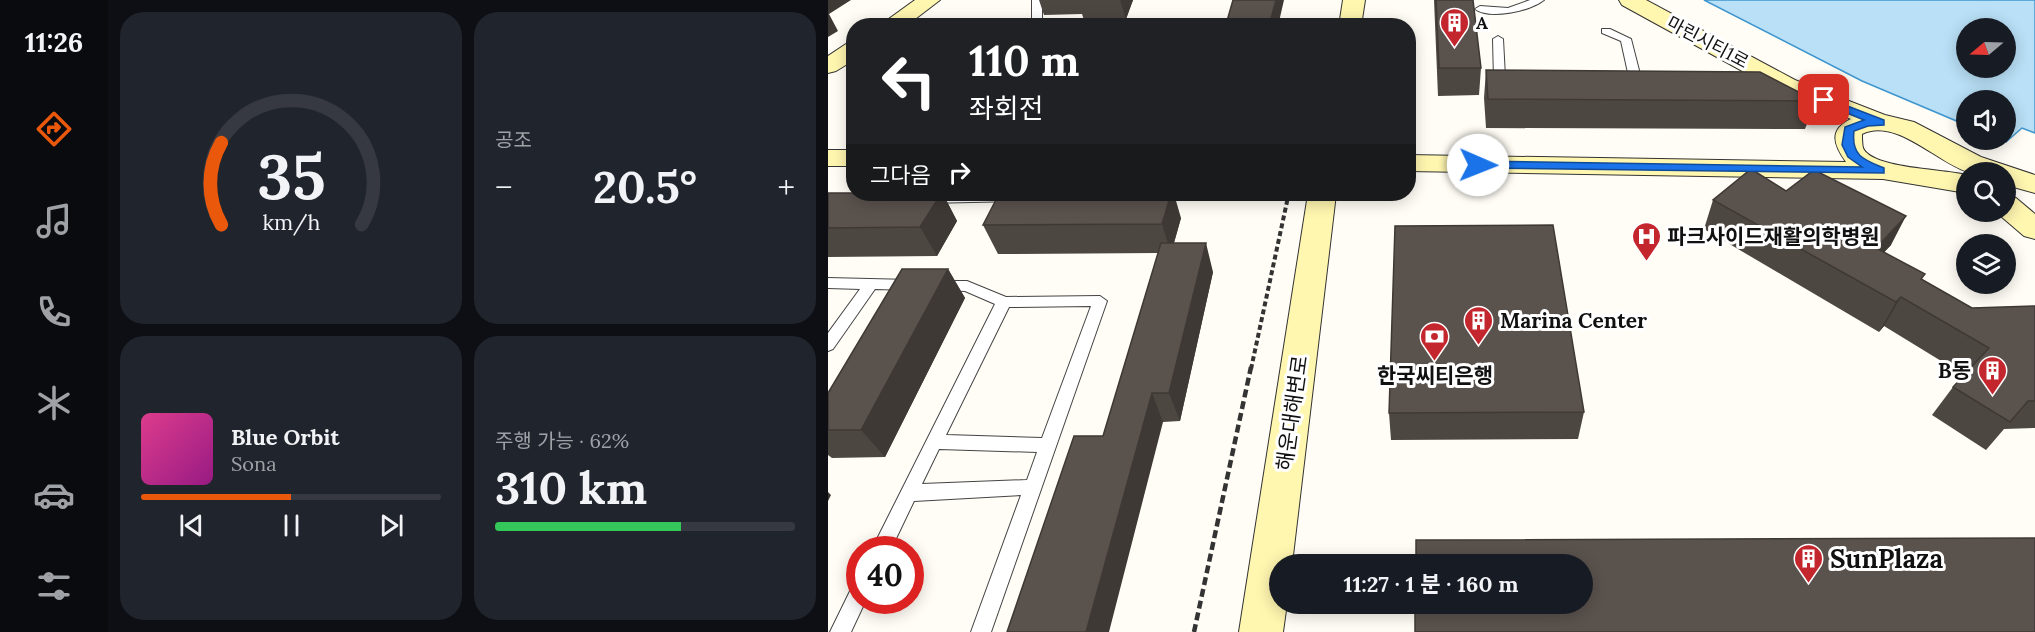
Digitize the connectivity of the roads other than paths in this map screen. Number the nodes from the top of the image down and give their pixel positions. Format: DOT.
graph roads {
  1 [pos="929,0"];
  2 [pos="1037,0"];
  3 [pos="1354,0"];
  4 [pos="1539,0"];
  5 [pos="1630,0"];
  6 [pos="1480,9"];
  7 [pos="902,18"];
  8 [pos="1037,18"];
  9 [pos="1351,18"];
  10 [pos="1606,31"];
  11 [pos="1497,39"];
  12 [pos="846,54"];
  13 [pos="828,66"];
  14 [pos="1523,80"];
  15 [pos="1636,82"];
  16 [pos="1775,85"];
  17 [pos="1880,122"];
  18 [pos="1850,146"];
  19 [pos="828,158"];
  20 [pos="846,158"];
  21 [pos="1970,162"];
  22 [pos="1416,164"];
  23 [pos="1826,171"];
  24 [pos="1880,171"];
  25 [pos="2016,179"];
  26 [pos="1956,182"];
  27 [pos="2035,184"];
  28 [pos="1321,201"];
  29 [pos="2016,214"];
  30 [pos="2034,229"];
  31 [pos="828,283"];
  32 [pos="871,284"];
  33 [pos="1004,302"];
  34 [pos="828,345"];
  35 [pos="934,442"];
  36 [pos="1048,445"];
  37 [pos="1033,487"];
  38 [pos="909,493"];
  39 [pos="888,536"];
  40 [pos="849,614"];
  41 [pos="840,632"];
  42 [pos="981,632"];
  43 [pos="1262,632"];
  1 -- 7 [label="main road"];
  2 -- 8 [label="lane"];
  3 -- 9 [label="main road"];
  4 -- 6 [label="lane"];
  5 -- 16 [label="main road, 마린시티1로"];
  10 -- 15 [label="lane"];
  11 -- 14 [label="lane"];
  12 -- 13 [label="main road"];
  16 -- 17 [label="main road, 마린시티1로"];
  16 -- 18 [label="main road, 마린시티1로"];
  17 -- 18 [label="main road"];
  17 -- 21 [label="main road, 마린시티1로"];
  18 -- 23 [label="main road"];
  18 -- 24 [label="main road, 마린시티1로"];
  19 -- 20 [label="main road"];
  22 -- 23 [label="main road"];
  23 -- 24 [label="main road"];
  24 -- 26 [label="main road"];
  25 -- 27 [label="main road"];
  28 -- 43 [label="main road, 해운대해변로"];
  29 -- 30 [label="main road"];
  31 -- 32 [label="lane"];
  32 -- 33 [label="lane"];
  32 -- 34 [label="lane"];
  33 -- 35 [label="lane"];
  33 -- 36 [label="lane"];
  35 -- 36 [label="lane"];
  35 -- 38 [label="lane"];
  36 -- 37 [label="lane"];
  37 -- 38 [label="lane"];
  37 -- 42 [label="lane"];
  38 -- 39 [label="lane"];
  40 -- 41 [label="lane"];
}
